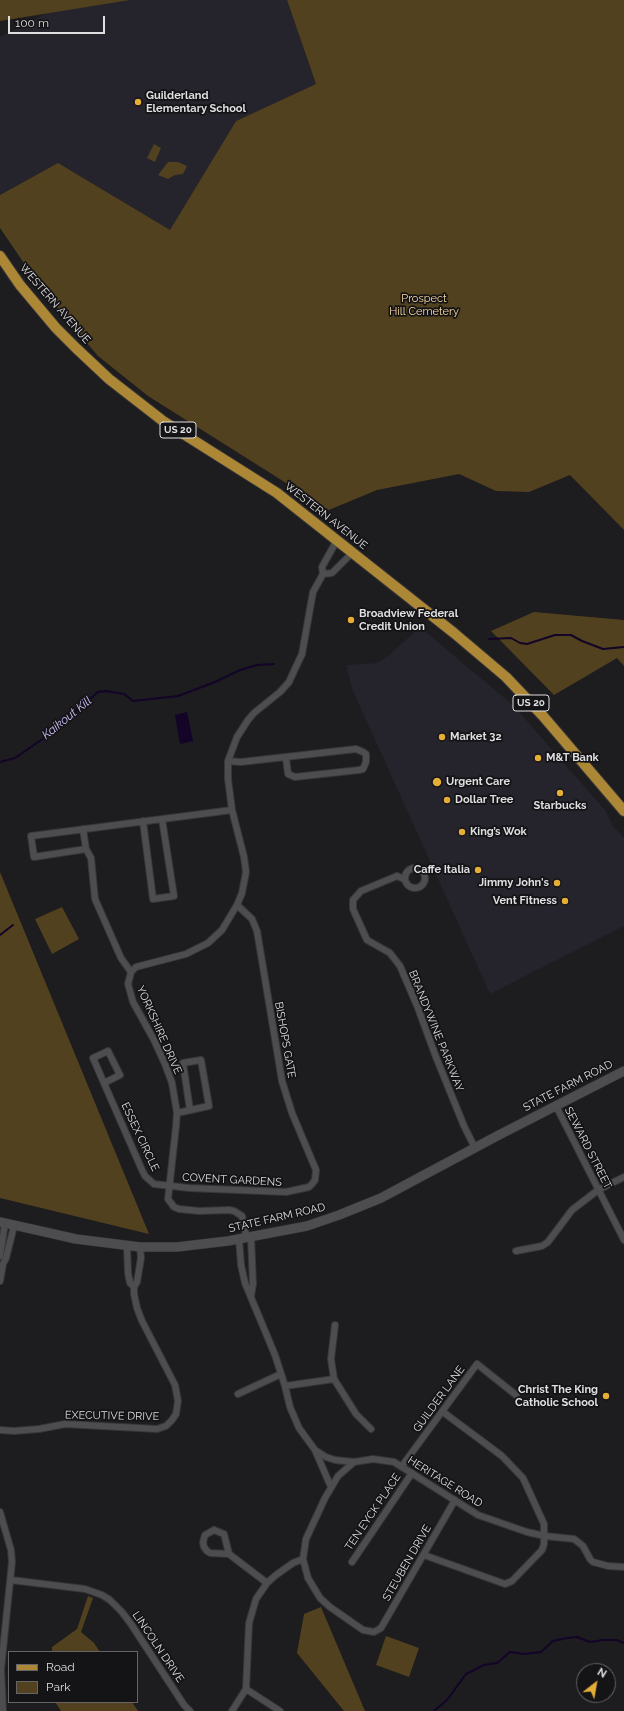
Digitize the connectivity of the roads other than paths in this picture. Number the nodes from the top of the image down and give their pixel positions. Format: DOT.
graph roads {
  1 [pos="0,256"];
  2 [pos="337,540"];
  3 [pos="353,552"];
  4 [pos="323,574"];
  5 [pos="286,758"];
  6 [pos="228,760"];
  7 [pos="232,810"];
  8 [pos="624,811"];
  9 [pos="162,819"];
  10 [pos="143,822"];
  11 [pos="83,830"];
  12 [pos="86,849"];
  13 [pos="404,879"];
  14 [pos="237,905"];
  15 [pos="131,972"];
  16 [pos="624,1071"];
  17 [pos="104,1083"];
  18 [pos="556,1106"];
  19 [pos="190,1110"];
  20 [pos="176,1113"];
  21 [pos="475,1148"];
  22 [pos="624,1177"];
  23 [pos="315,1180"];
  24 [pos="169,1186"];
  25 [pos="598,1190"];
  26 [pos="2,1223"];
  27 [pos="14,1226"];
  28 [pos="245,1238"];
  29 [pos="624,1240"];
  30 [pos="127,1246"];
  31 [pos="140,1247"];
  32 [pos="516,1252"];
  33 [pos="0,1256"];
  34 [pos="1,1262"];
  35 [pos="0,1281"];
  36 [pos="134,1287"];
  37 [pos="251,1296"];
  38 [pos="334,1325"];
  39 [pos="281,1374"];
  40 [pos="334,1379"];
  41 [pos="285,1386"];
  42 [pos="238,1394"];
  43 [pos="516,1395"];
  44 [pos="443,1412"];
  45 [pos="370,1429"];
  46 [pos="0,1430"];
  47 [pos="315,1450"];
  48 [pos="354,1462"];
  49 [pos="402,1466"];
  50 [pos="412,1473"];
  51 [pos="331,1487"];
  52 [pos="455,1500"];
  53 [pos="0,1512"];
  54 [pos="545,1536"];
  55 [pos="229,1554"];
  56 [pos="424,1555"];
  57 [pos="303,1558"];
  58 [pos="352,1562"];
  59 [pos="624,1567"];
  60 [pos="11,1580"];
  61 [pos="267,1584"];
  62 [pos="246,1689"];
  63 [pos="2,1711"];
  64 [pos="190,1711"];
  65 [pos="232,1711"];
  66 [pos="280,1711"];
  1 -- 2 [label="main road, WESTERN AVENUE / US 20"];
  2 -- 3 [label="main road, WESTERN AVENUE / US 20"];
  2 -- 4 [label="street"];
  3 -- 4 [label="street"];
  3 -- 8 [label="main road, WESTERN AVENUE / US 20"];
  4 -- 6 [label="street"];
  5 -- 5 [label="street"];
  5 -- 6 [label="street"];
  6 -- 7 [label="street"];
  7 -- 9 [label="street"];
  7 -- 14 [label="street"];
  9 -- 10 [label="street"];
  9 -- 10 [label="street"];
  10 -- 11 [label="street"];
  11 -- 12 [label="street"];
  11 -- 12 [label="street"];
  12 -- 15 [label="street"];
  13 -- 21 [label="street, BRANDYWINE PARKWAY"];
  14 -- 15 [label="street"];
  14 -- 23 [label="street, BISHOPS GATE"];
  15 -- 20 [label="street, YORKSHIRE DRIVE"];
  16 -- 18 [label="main road, STATE FARM ROAD"];
  17 -- 17 [label="street, ESSEX CIRCLE"];
  17 -- 24 [label="street, ESSEX CIRCLE"];
  18 -- 21 [label="main road, STATE FARM ROAD"];
  18 -- 25 [label="street, SEWARD STREET"];
  19 -- 19 [label="street"];
  19 -- 20 [label="street"];
  20 -- 24 [label="street, YORKSHIRE DRIVE"];
  21 -- 28 [label="main road, STATE FARM ROAD"];
  22 -- 25 [label="street"];
  23 -- 24 [label="street, COVENT GARDENS"];
  24 -- 28 [label="street, YORKSHIRE DRIVE"];
  25 -- 29 [label="street, SEWARD STREET"];
  25 -- 32 [label="street"];
  26 -- 27 [label="main road, STATE FARM ROAD"];
  26 -- 33 [label="street"];
  27 -- 30 [label="main road, STATE FARM ROAD"];
  27 -- 34 [label="street"];
  28 -- 31 [label="main road, STATE FARM ROAD"];
  28 -- 37 [label="street, HERITAGE ROAD"];
  28 -- 37 [label="street, HERITAGE ROAD"];
  30 -- 31 [label="main road, STATE FARM ROAD"];
  30 -- 36 [label="street, EXECUTIVE DRIVE"];
  31 -- 36 [label="street, EXECUTIVE DRIVE"];
  34 -- 35 [label="street"];
  36 -- 46 [label="street, EXECUTIVE DRIVE"];
  37 -- 39 [label="street, HERITAGE ROAD"];
  38 -- 40 [label="street"];
  39 -- 41 [label="street, HERITAGE ROAD"];
  39 -- 42 [label="street"];
  40 -- 41 [label="street"];
  40 -- 45 [label="street"];
  41 -- 47 [label="street, HERITAGE ROAD"];
  43 -- 44 [label="street, GUILDER LANE"];
  44 -- 49 [label="street, GUILDER LANE"];
  44 -- 54 [label="street"];
  47 -- 48 [label="street, HERITAGE ROAD"];
  47 -- 51 [label="street, HERITAGE ROAD"];
  48 -- 49 [label="street, HERITAGE ROAD"];
  48 -- 51 [label="street"];
  49 -- 50 [label="street, HERITAGE ROAD"];
  50 -- 52 [label="street, HERITAGE ROAD"];
  50 -- 58 [label="street, TEN EYCK PLACE"];
  51 -- 57 [label="street"];
  52 -- 54 [label="street, HERITAGE ROAD"];
  52 -- 56 [label="street, STEUBEN DRIVE"];
  53 -- 60 [label="street"];
  54 -- 56 [label="street"];
  54 -- 59 [label="street, HERITAGE ROAD"];
  55 -- 55 [label="street"];
  55 -- 61 [label="street"];
  56 -- 57 [label="street, STEUBEN DRIVE"];
  57 -- 61 [label="street"];
  60 -- 63 [label="street"];
  60 -- 64 [label="street, LINCOLN DRIVE"];
  61 -- 62 [label="street"];
  62 -- 65 [label="street"];
  62 -- 66 [label="street"];
}
